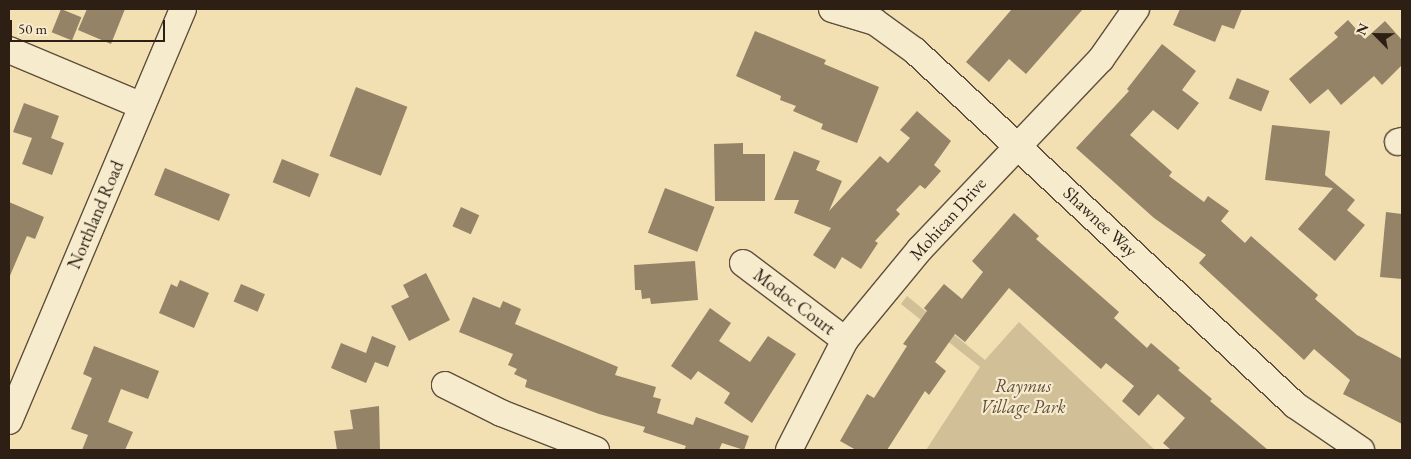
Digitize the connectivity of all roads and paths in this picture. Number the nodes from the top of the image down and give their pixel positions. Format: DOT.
graph roads {
  1 [pos="182,9"];
  2 [pos="832,9"];
  3 [pos="1136,9"];
  4 [pos="878,16"];
  5 [pos="9,50"];
  6 [pos="142,106"];
  7 [pos="1016,144"];
  8 [pos="742,264"];
  9 [pos="846,340"];
  10 [pos="445,385"];
  11 [pos="9,421"];
  12 [pos="596,450"];
  13 [pos="789,450"];
  14 [pos="1361,450"];
  1 -- 6 [label="street, Northland Road"];
  2 -- 4 [label="street, Shawnee Way"];
  3 -- 7 [label="street, Mohican Drive"];
  4 -- 7 [label="street, Shawnee Way"];
  5 -- 6 [label="street"];
  6 -- 11 [label="street, Northland Road"];
  7 -- 9 [label="street, Mohican Drive"];
  7 -- 14 [label="street, Shawnee Way"];
  8 -- 9 [label="street, Modoc Court"];
  9 -- 13 [label="street, Mohican Drive"];
  10 -- 12 [label="street"];
}
